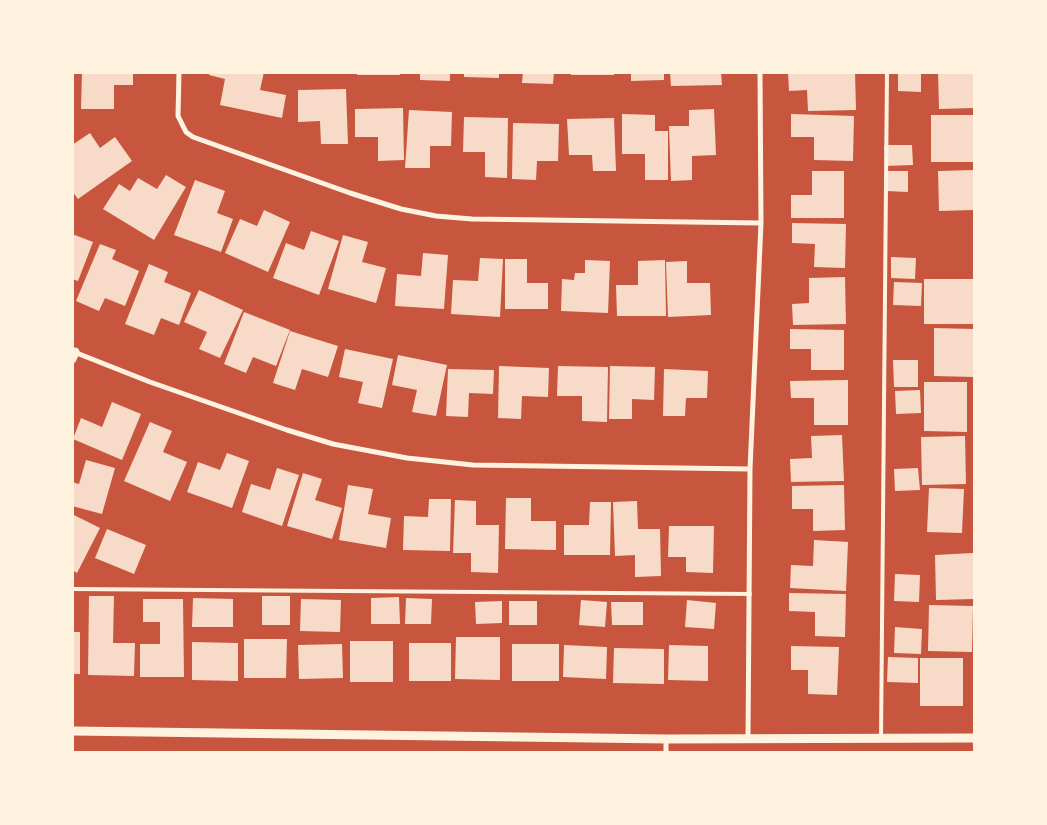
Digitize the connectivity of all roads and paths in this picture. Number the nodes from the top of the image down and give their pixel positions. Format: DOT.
graph roads {
  1 [pos="179,72"];
  2 [pos="760,72"];
  3 [pos="887,72"];
  4 [pos="761,223"];
  5 [pos="73,354"];
  6 [pos="750,469"];
  7 [pos="72,589"];
  8 [pos="750,594"];
  9 [pos="72,731"];
  10 [pos="974,738"];
  11 [pos="666,739"];
  12 [pos="881,739"];
  13 [pos="748,740"];
  14 [pos="666,752"];
  1 -- 4 [label="street"];
  2 -- 4 [label="street"];
  3 -- 12 [label="lane"];
  4 -- 6 [label="street"];
  5 -- 6 [label="street"];
  6 -- 8 [label="street"];
  7 -- 8 [label="lane"];
  8 -- 13 [label="street"];
  9 -- 11 [label="street"];
  10 -- 12 [label="street"];
  11 -- 13 [label="street"];
  11 -- 14 [label="street"];
  12 -- 13 [label="street"];
}
